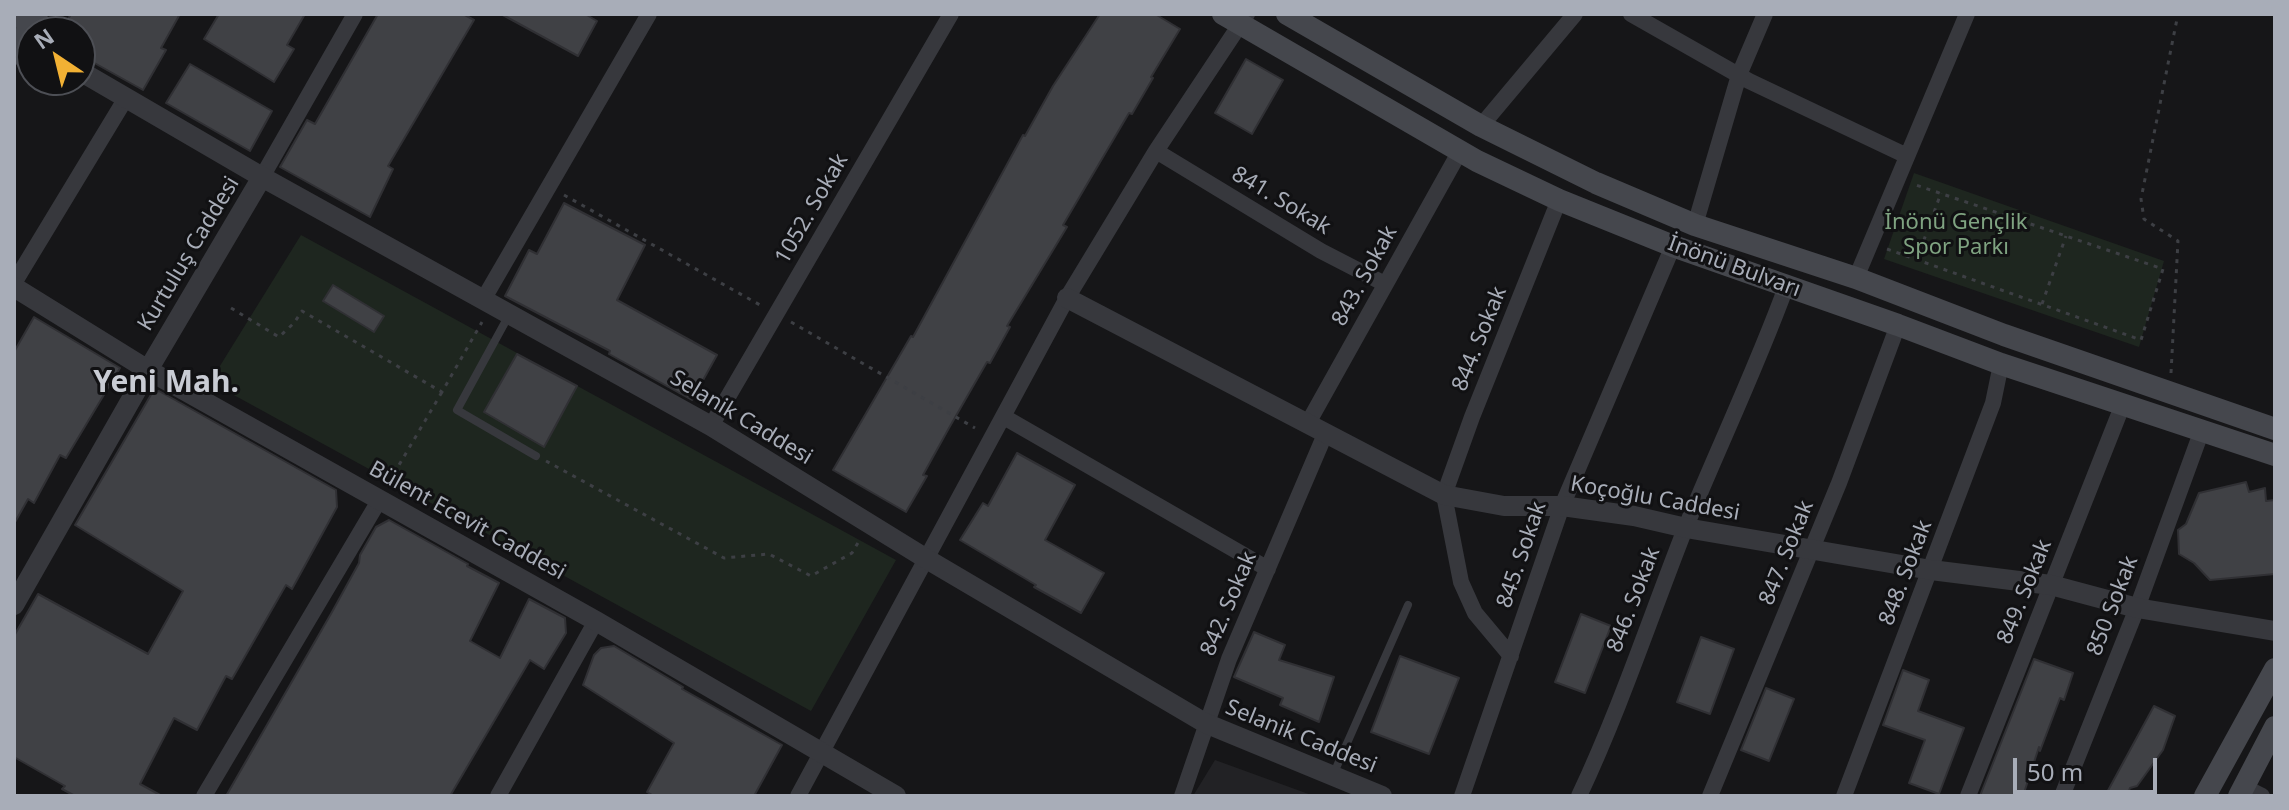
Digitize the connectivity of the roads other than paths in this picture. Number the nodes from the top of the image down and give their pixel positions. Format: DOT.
graph roads {
  1 [pos="355,14"];
  2 [pos="649,14"];
  3 [pos="951,14"];
  4 [pos="1287,14"];
  5 [pos="1575,14"];
  6 [pos="1631,14"];
  7 [pos="1765,14"];
  8 [pos="1967,14"];
  9 [pos="1237,18"];
  10 [pos="1739,75"];
  11 [pos="96,80"];
  12 [pos="126,98"];
  13 [pos="1481,126"];
  14 [pos="1156,151"];
  15 [pos="1460,151"];
  16 [pos="1907,156"];
  17 [pos="262,177"];
  18 [pos="1559,200"];
  19 [pos="1695,225"];
  20 [pos="1673,246"];
  21 [pos="1856,278"];
  22 [pos="1385,284"];
  23 [pos="14,285"];
  24 [pos="1786,287"];
  25 [pos="1067,298"];
  26 [pos="495,307"];
  27 [pos="1898,325"];
  28 [pos="2001,364"];
  29 [pos="148,370"];
  30 [pos="2123,404"];
  31 [pos="1004,417"];
  32 [pos="1308,423"];
  33 [pos="711,426"];
  34 [pos="2275,429"];
  35 [pos="2202,430"];
  36 [pos="1326,432"];
  37 [pos="2275,455"];
  38 [pos="536,456"];
  39 [pos="1444,495"];
  40 [pos="380,499"];
  41 [pos="1562,506"];
  42 [pos="1686,528"];
  43 [pos="1812,550"];
  44 [pos="925,558"];
  45 [pos="1268,569"];
  46 [pos="1931,570"];
  47 [pos="2051,585"];
  48 [pos="14,605"];
  49 [pos="1408,605"];
  50 [pos="2137,608"];
  51 [pos="596,621"];
  52 [pos="2275,631"];
  53 [pos="1511,656"];
  54 [pos="2275,669"];
  55 [pos="1205,723"];
  56 [pos="2275,727"];
  57 [pos="823,752"];
  58 [pos="1333,776"];
  59 [pos="2248,793"];
  60 [pos="204,796"];
  61 [pos="498,796"];
  62 [pos="798,796"];
  63 [pos="896,796"];
  64 [pos="1182,796"];
  65 [pos="1382,796"];
  66 [pos="1462,796"];
  67 [pos="1579,796"];
  68 [pos="1710,796"];
  69 [pos="1844,796"];
  70 [pos="1968,796"];
  71 [pos="2062,796"];
  72 [pos="2205,796"];
  1 -- 17 [label="street"];
  2 -- 26 [label="street"];
  3 -- 33 [label="street, 1052. Sokak"];
  4 -- 13 [label="main road, İnönü Bulvarı"];
  5 -- 13 [label="street"];
  6 -- 10 [label="street"];
  7 -- 10 [label="street"];
  8 -- 16 [label="street"];
  9 -- 14 [label="street"];
  9 -- 15 [label="main road, İnönü Bulvarı"];
  10 -- 16 [label="street"];
  10 -- 19 [label="street"];
  11 -- 12 [label="street, Selanik Caddesi"];
  12 -- 17 [label="street, Selanik Caddesi"];
  12 -- 23 [label="street"];
  13 -- 19 [label="main road, İnönü Bulvarı"];
  14 -- 22 [label="street, 841. Sokak"];
  14 -- 25 [label="street"];
  15 -- 18 [label="main road, İnönü Bulvarı"];
  15 -- 22 [label="street, 843. Sokak"];
  16 -- 21 [label="street"];
  17 -- 26 [label="street, Selanik Caddesi"];
  17 -- 29 [label="street, Kurtuluş Caddesi"];
  18 -- 20 [label="main road, İnönü Bulvarı"];
  18 -- 39 [label="street, 844. Sokak"];
  19 -- 21 [label="main road, İnönü Bulvarı"];
  20 -- 24 [label="main road, İnönü Bulvarı"];
  20 -- 41 [label="street, 845. Sokak"];
  21 -- 34 [label="main road, İnönü Bulvarı"];
  22 -- 32 [label="street, 843. Sokak"];
  23 -- 29 [label="street, Bülent Ecevit Caddesi"];
  24 -- 27 [label="main road, İnönü Bulvarı"];
  24 -- 42 [label="street, 846. Sokak"];
  25 -- 31 [label="street"];
  25 -- 32 [label="street, Koçoğlu Caddesi"];
  26 -- 33 [label="street, Selanik Caddesi"];
  26 -- 38 [label="lane"];
  27 -- 28 [label="main road, İnönü Bulvarı"];
  27 -- 43 [label="street, 847. Sokak"];
  28 -- 30 [label="main road, İnönü Bulvarı"];
  28 -- 46 [label="street, 848. Sokak"];
  29 -- 40 [label="street, Bülent Ecevit Caddesi"];
  29 -- 48 [label="street, Kurtuluş Caddesi"];
  30 -- 35 [label="main road, İnönü Bulvarı"];
  30 -- 47 [label="street, 849. Sokak"];
  31 -- 44 [label="street"];
  31 -- 45 [label="street"];
  32 -- 36 [label="street, Koçoğlu Caddesi"];
  33 -- 44 [label="street, Selanik Caddesi"];
  35 -- 37 [label="main road, İnönü Bulvarı"];
  35 -- 50 [label="street, 850 Sokak"];
  36 -- 39 [label="street, Koçoğlu Caddesi"];
  36 -- 45 [label="street, 842. Sokak"];
  39 -- 41 [label="street, Koçoğlu Caddesi"];
  39 -- 53 [label="street"];
  40 -- 51 [label="street, Bülent Ecevit Caddesi"];
  40 -- 60 [label="street"];
  41 -- 42 [label="street, Koçoğlu Caddesi"];
  41 -- 53 [label="street, 845. Sokak"];
  42 -- 43 [label="street, Koçoğlu Caddesi"];
  42 -- 67 [label="street, 846. Sokak"];
  43 -- 46 [label="street, Koçoğlu Caddesi"];
  43 -- 68 [label="street, 847. Sokak"];
  44 -- 55 [label="street, Selanik Caddesi"];
  44 -- 57 [label="street"];
  45 -- 55 [label="street, 842. Sokak"];
  46 -- 47 [label="street, Koçoğlu Caddesi"];
  46 -- 69 [label="street, 848. Sokak"];
  47 -- 50 [label="street, Koçoğlu Caddesi"];
  47 -- 70 [label="street, 849. Sokak"];
  49 -- 58 [label="lane"];
  50 -- 52 [label="street, Koçoğlu Caddesi"];
  50 -- 71 [label="street, 850 Sokak"];
  51 -- 57 [label="street, Bülent Ecevit Caddesi"];
  51 -- 61 [label="street"];
  53 -- 66 [label="street, 845. Sokak"];
  54 -- 72 [label="main road"];
  55 -- 58 [label="street, Selanik Caddesi"];
  55 -- 64 [label="street, 842. Sokak"];
  56 -- 59 [label="main road"];
  57 -- 62 [label="street"];
  57 -- 63 [label="street, Bülent Ecevit Caddesi"];
  58 -- 65 [label="street, Selanik Caddesi"];
}
